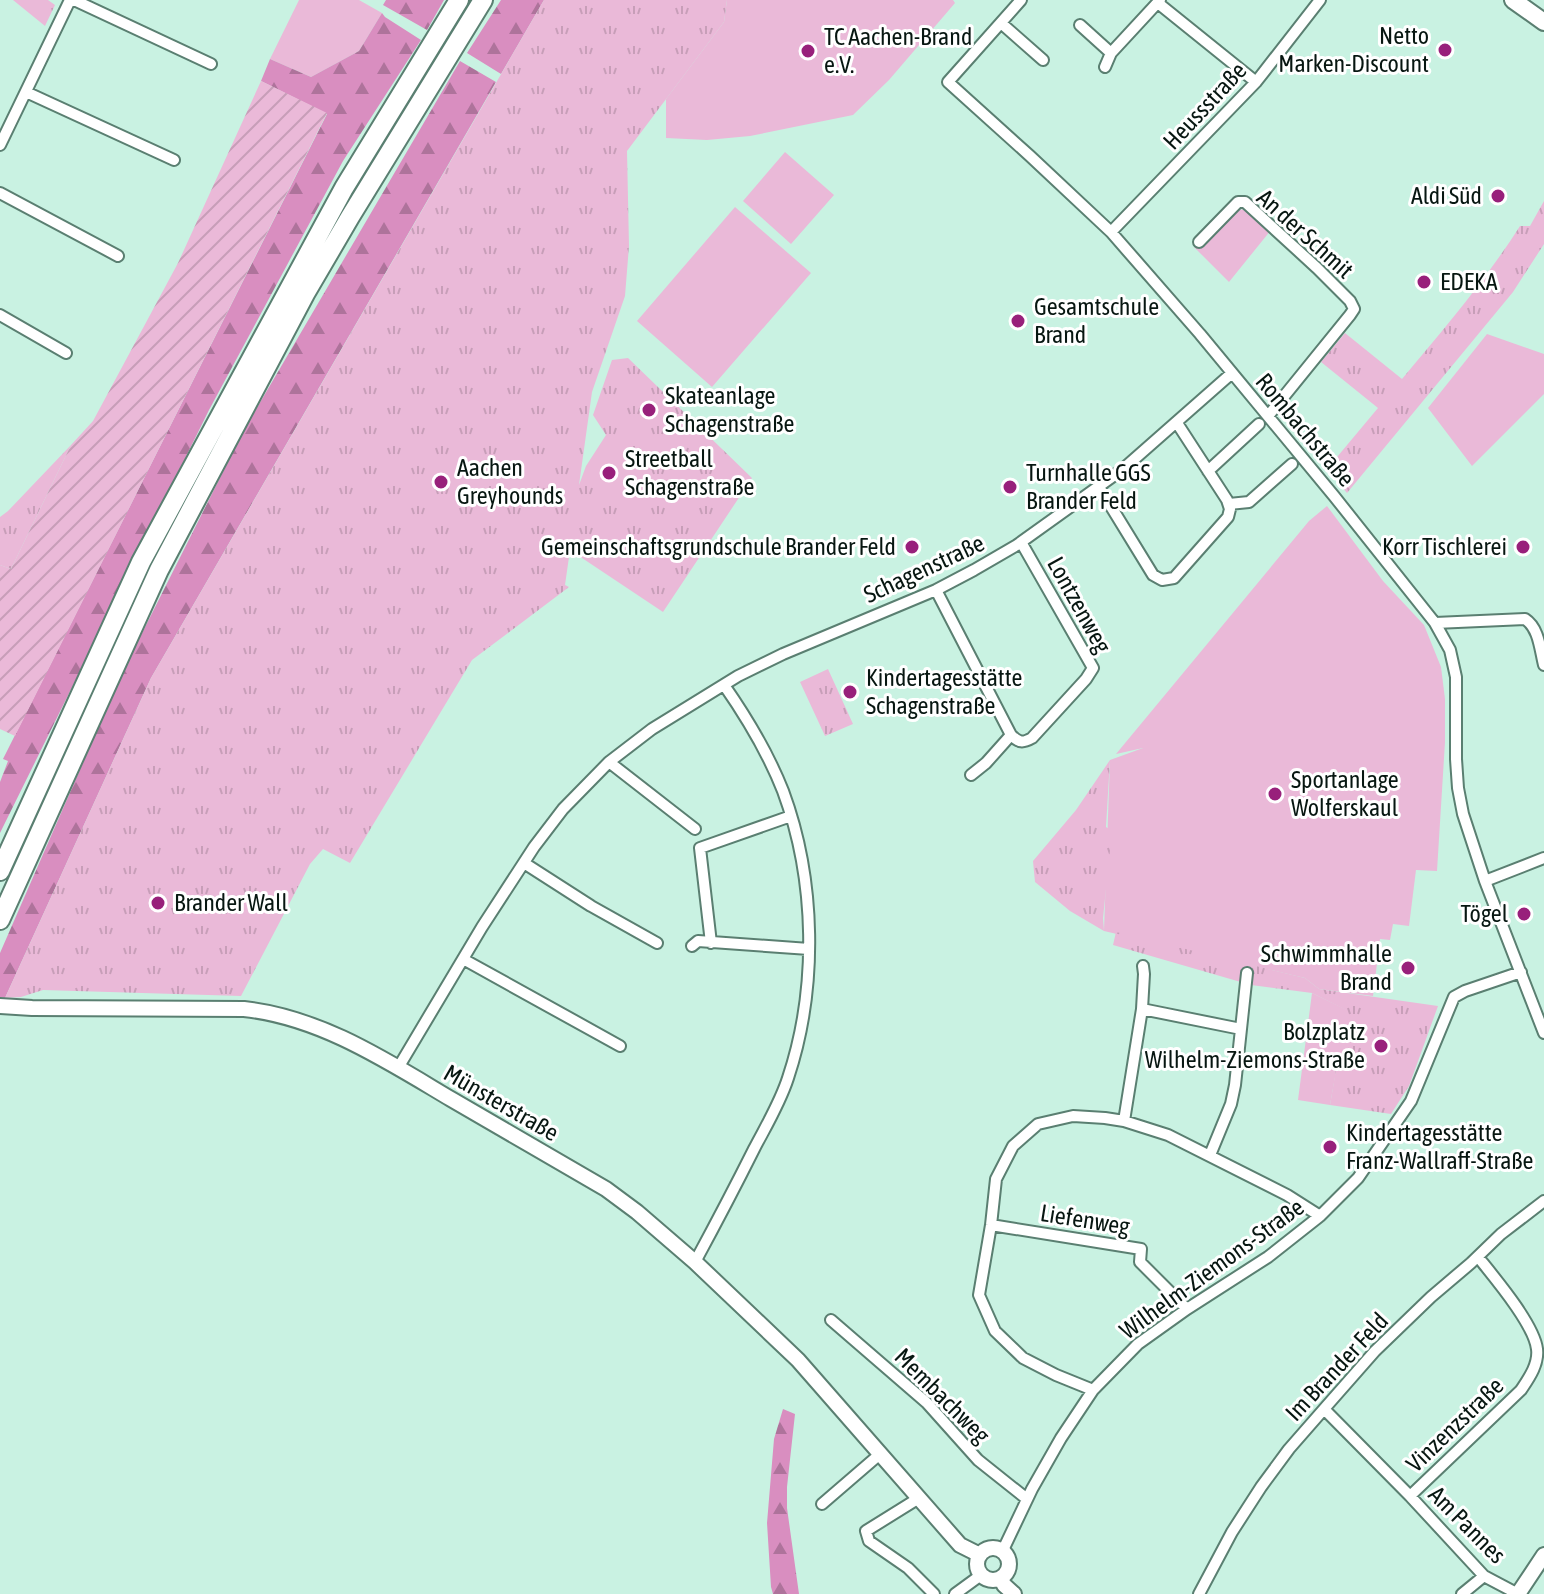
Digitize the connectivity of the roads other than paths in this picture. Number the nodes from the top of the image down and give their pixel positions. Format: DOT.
graph roads {
  1 [pos="72,0"];
  2 [pos="459,0"];
  3 [pos="1021,0"];
  4 [pos="1320,0"];
  5 [pos="1513,0"];
  6 [pos="483,1"];
  7 [pos="1159,1"];
  8 [pos="1544,22"];
  9 [pos="1001,23"];
  10 [pos="1080,25"];
  11 [pos="1111,53"];
  12 [pos="1043,60"];
  13 [pos="211,64"];
  14 [pos="1105,67"];
  15 [pos="1256,82"];
  16 [pos="26,92"];
  17 [pos="0,145"];
  18 [pos="174,160"];
  19 [pos="0,193"];
  20 [pos="1111,232"];
  21 [pos="1199,242"];
  22 [pos="118,256"];
  23 [pos="0,315"];
  24 [pos="66,353"];
  25 [pos="1232,373"];
  26 [pos="1268,416"];
  27 [pos="1177,423"];
  28 [pos="1259,424"];
  29 [pos="1292,464"];
  30 [pos="1208,471"];
  31 [pos="1099,487"];
  32 [pos="1229,504"];
  33 [pos="1021,542"];
  34 [pos="936,590"];
  35 [pos="1435,623"];
  36 [pos="1544,665"];
  37 [pos="724,685"];
  38 [pos="1011,735"];
  39 [pos="609,762"];
  40 [pos="971,775"];
  41 [pos="791,816"];
  42 [pos="695,829"];
  43 [pos="1544,858"];
  44 [pos="524,863"];
  45 [pos="0,871"];
  46 [pos="1485,881"];
  47 [pos="0,920"];
  48 [pos="657,943"];
  49 [pos="711,943"];
  50 [pos="692,946"];
  51 [pos="809,949"];
  52 [pos="463,959"];
  53 [pos="1143,966"];
  54 [pos="1521,972"];
  55 [pos="1247,973"];
  56 [pos="0,1006"];
  57 [pos="1142,1009"];
  58 [pos="1241,1029"];
  59 [pos="1544,1033"];
  60 [pos="620,1046"];
  61 [pos="398,1068"];
  62 [pos="1124,1121"];
  63 [pos="1210,1155"];
  64 [pos="1544,1201"];
  65 [pos="1320,1216"];
  66 [pos="991,1225"];
  67 [pos="1478,1257"];
  68 [pos="695,1262"];
  69 [pos="1187,1309"];
  70 [pos="831,1320"];
  71 [pos="1093,1390"];
  72 [pos="1324,1409"];
  73 [pos="880,1454"];
  74 [pos="1410,1496"];
  75 [pos="919,1498"];
  76 [pos="1027,1499"];
  77 [pos="822,1504"];
  78 [pos="1003,1550"];
  79 [pos="980,1555"];
  80 [pos="1544,1555"];
  81 [pos="981,1575"];
  82 [pos="1484,1576"];
  83 [pos="1001,1578"];
  84 [pos="934,1594"];
  85 [pos="955,1594"];
  86 [pos="1014,1594"];
  87 [pos="1199,1594"];
  88 [pos="1462,1594"];
  89 [pos="1518,1594"];
  1 -- 13 [label="street"];
  1 -- 16 [label="street"];
  2 -- 45 [label="highway"];
  3 -- 9 [label="street"];
  4 -- 15 [label="street, Heussstraße"];
  5 -- 8 [label="main road"];
  6 -- 47 [label="highway"];
  7 -- 11 [label="street"];
  7 -- 15 [label="street"];
  9 -- 12 [label="street"];
  9 -- 20 [label="street, Rombachstraße"];
  10 -- 11 [label="street"];
  11 -- 14 [label="street"];
  15 -- 20 [label="street, Heussstraße"];
  16 -- 17 [label="street"];
  16 -- 18 [label="street"];
  19 -- 22 [label="street"];
  20 -- 25 [label="street, Rombachstraße"];
  21 -- 26 [label="street, An der Schmit"];
  23 -- 24 [label="street"];
  25 -- 26 [label="street, Rombachstraße"];
  25 -- 27 [label="street, Schagenstraße"];
  26 -- 35 [label="street, Rombachstraße"];
  27 -- 30 [label="street"];
  27 -- 31 [label="street, Schagenstraße"];
  28 -- 30 [label="street"];
  29 -- 32 [label="street"];
  30 -- 32 [label="street"];
  31 -- 32 [label="street"];
  31 -- 33 [label="street, Schagenstraße"];
  33 -- 34 [label="street, Schagenstraße"];
  33 -- 38 [label="street, Lontzenweg"];
  34 -- 37 [label="street, Schagenstraße"];
  34 -- 38 [label="street"];
  35 -- 36 [label="street"];
  35 -- 46 [label="street, Rombachstraße"];
  37 -- 39 [label="street, Schagenstraße"];
  37 -- 41 [label="street"];
  38 -- 40 [label="street"];
  39 -- 42 [label="street"];
  39 -- 44 [label="street, Schagenstraße"];
  41 -- 49 [label="street"];
  41 -- 51 [label="street"];
  43 -- 46 [label="street"];
  44 -- 48 [label="street"];
  44 -- 52 [label="street, Schagenstraße"];
  46 -- 54 [label="street, Rombachstraße"];
  49 -- 50 [label="street"];
  49 -- 51 [label="street"];
  51 -- 68 [label="street"];
  52 -- 60 [label="street"];
  52 -- 61 [label="street, Schagenstraße"];
  53 -- 57 [label="street"];
  54 -- 59 [label="street, Rombachstraße"];
  54 -- 65 [label="street, Wilhelm-Ziemons-Straße"];
  55 -- 58 [label="street"];
  56 -- 61 [label="street, Münsterstraße"];
  57 -- 58 [label="street"];
  57 -- 62 [label="street"];
  58 -- 63 [label="street"];
  61 -- 68 [label="street, Münsterstraße"];
  62 -- 63 [label="street"];
  62 -- 66 [label="street"];
  63 -- 65 [label="street"];
  64 -- 67 [label="street, Im Brander Feld"];
  65 -- 69 [label="street, Wilhelm-Ziemons-Straße"];
  66 -- 69 [label="street, Liefenweg"];
  66 -- 71 [label="street"];
  67 -- 72 [label="street, Im Brander Feld"];
  67 -- 74 [label="street, Vinzenzstraße"];
  68 -- 73 [label="street, Münsterstraße"];
  69 -- 71 [label="street, Wilhelm-Ziemons-Straße"];
  70 -- 76 [label="street, Membachweg"];
  71 -- 76 [label="street, Wilhelm-Ziemons-Straße"];
  72 -- 74 [label="street, Am Pannes"];
  72 -- 87 [label="street, Im Brander Feld"];
  73 -- 75 [label="street, Münsterstraße"];
  73 -- 77 [label="street"];
  74 -- 82 [label="street, Am Pannes"];
  75 -- 79 [label="street, Münsterstraße"];
  75 -- 84 [label="street"];
  76 -- 78 [label="street, Wilhelm-Ziemons-Straße"];
  78 -- 79 [label="street"];
  78 -- 83 [label="street"];
  79 -- 81 [label="street"];
  80 -- 89 [label="street"];
  81 -- 83 [label="street"];
  81 -- 85 [label="street"];
  82 -- 88 [label="street"];
  82 -- 89 [label="street, Am Pannes"];
  83 -- 86 [label="street"];
}
